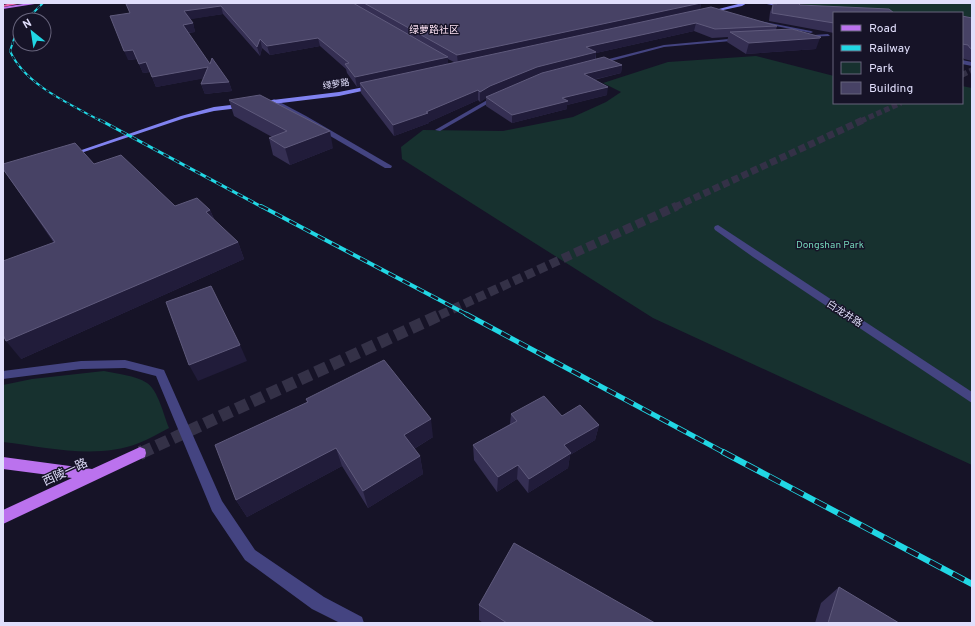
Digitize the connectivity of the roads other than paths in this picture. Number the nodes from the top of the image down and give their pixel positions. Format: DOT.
graph roads {
  1 [pos="21,3"];
  2 [pos="39,3"];
  3 [pos="746,3"];
  4 [pos="760,4"];
  5 [pos="3,5"];
  6 [pos="793,7"];
  7 [pos="709,12"];
  8 [pos="702,14"];
  9 [pos="724,15"];
  10 [pos="754,21"];
  11 [pos="828,35"];
  12 [pos="796,36"];
  13 [pos="833,36"];
  14 [pos="748,38"];
  15 [pos="592,64"];
  16 [pos="383,85"];
  17 [pos="506,93"];
  18 [pos="274,101"];
  19 [pos="438,130"];
  20 [pos="64,156"];
  21 [pos="388,166"];
  22 [pos="718,228"];
  23 [pos="3,374"];
  24 [pos="972,398"];
  25 [pos="140,453"];
  26 [pos="3,463"];
  27 [pos="92,475"];
  28 [pos="3,517"];
  29 [pos="356,623"];
  1 -- 5 [label="highway"];
  2 -- 5 [label="main road"];
  3 -- 7 [label="street"];
  4 -- 6 [label="street"];
  7 -- 8 [label="street"];
  7 -- 9 [label="street"];
  10 -- 11 [label="street"];
  11 -- 12 [label="street"];
  11 -- 13 [label="street"];
  14 -- 15 [label="street"];
  16 -- 18 [label="street, 绿萝路"];
  17 -- 19 [label="street"];
  18 -- 20 [label="street, 绿萝路"];
  18 -- 21 [label="street"];
  22 -- 24 [label="street, 白龙井路"];
  23 -- 29 [label="street"];
  25 -- 27 [label="main road, 西陵一路"];
  26 -- 27 [label="main road"];
  27 -- 28 [label="main road, 西陵一路"];
}
